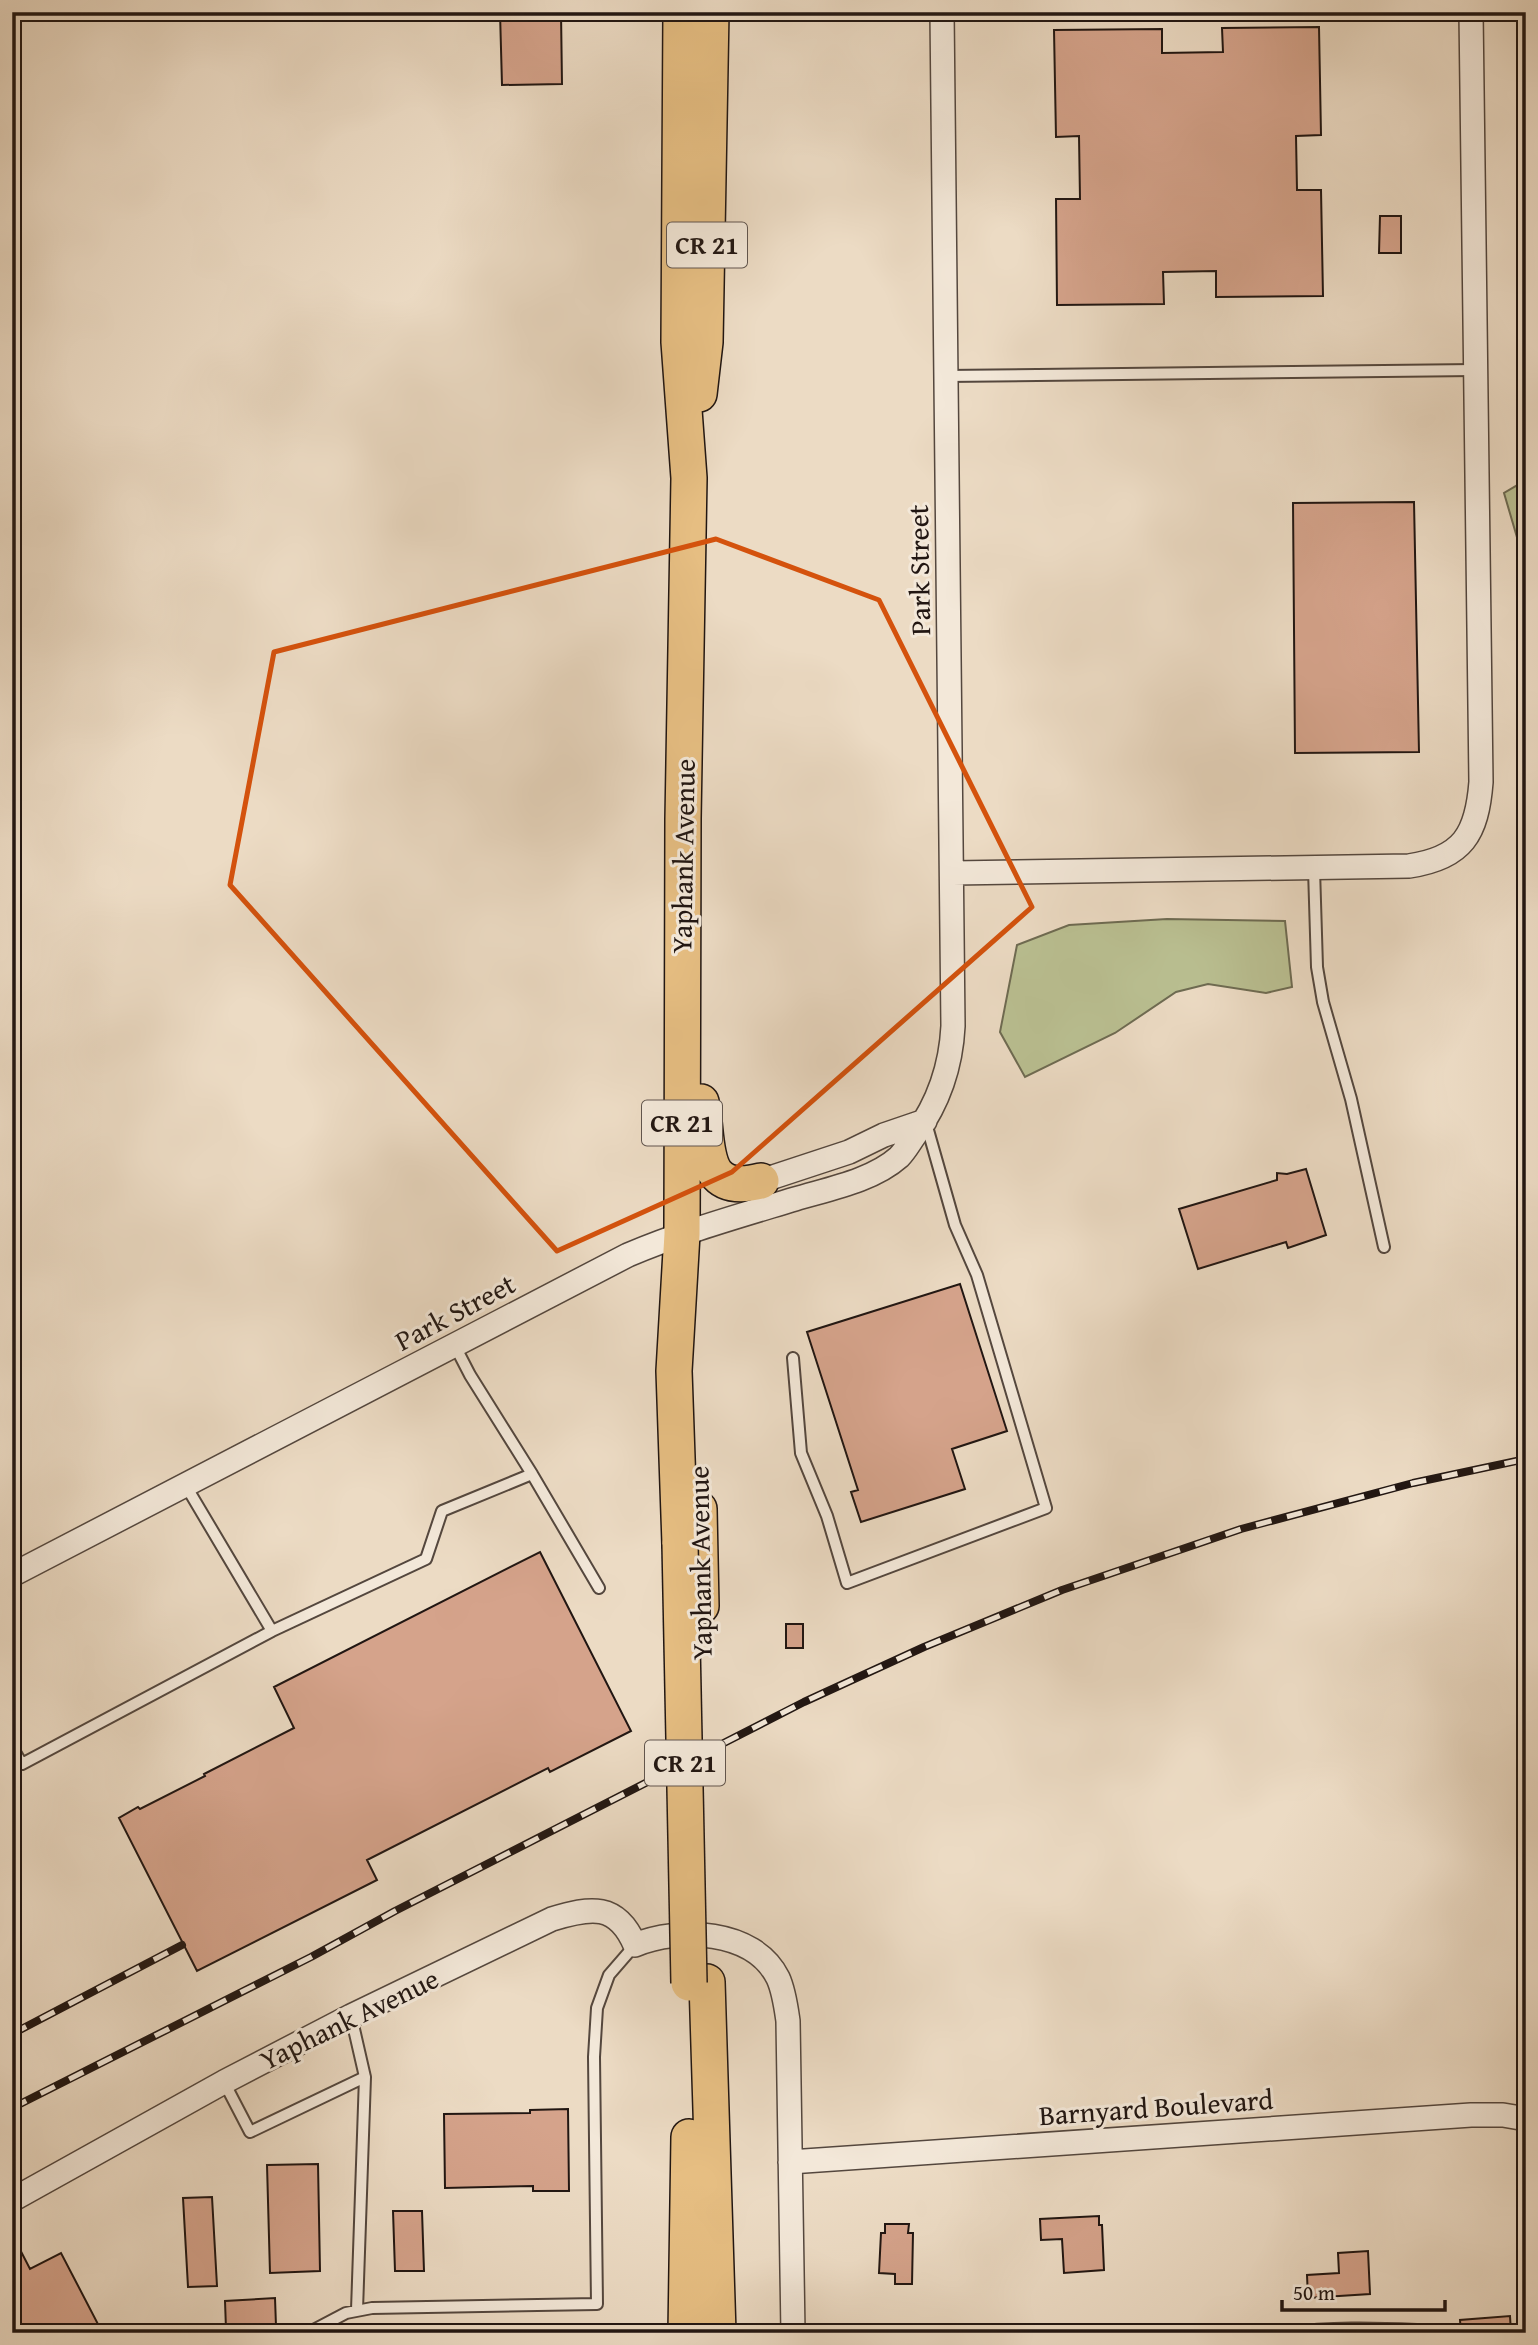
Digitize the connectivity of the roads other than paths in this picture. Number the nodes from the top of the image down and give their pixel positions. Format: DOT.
graph roads {
  1 [pos="681,12"];
  2 [pos="710,12"];
  3 [pos="942,12"];
  4 [pos="1471,12"];
  5 [pos="1475,370"];
  6 [pos="946,376"];
  7 [pos="689,478"];
  8 [pos="1314,869"];
  9 [pos="953,873"];
  10 [pos="681,1012"];
  11 [pos="925,1121"];
  12 [pos="761,1181"];
  13 [pos="682,1234"];
  14 [pos="1384,1247"];
  15 [pos="455,1346"];
  16 [pos="793,1358"];
  17 [pos="532,1474"];
  18 [pos="186,1486"];
  19 [pos="12,1576"];
  20 [pos="599,1588"];
  21 [pos="272,1631"];
  22 [pos="12,1747"];
  23 [pos="635,1945"];
  24 [pos="698,1982"];
  25 [pos="352,2016"];
  26 [pos="365,2077"];
  27 [pos="224,2082"];
  28 [pos="1526,2119"];
  29 [pos="790,2162"];
  30 [pos="12,2200"];
  31 [pos="357,2310"];
  32 [pos="308,2333"];
  33 [pos="686,2333"];
  34 [pos="718,2333"];
  35 [pos="793,2333"];
  36 [pos="1286,2333"];
  37 [pos="1420,2333"];
  1 -- 7 [label="main road, Yaphank Avenue / CR 21"];
  2 -- 7 [label="main road, Yaphank Avenue / CR 21"];
  3 -- 6 [label="street, Park Street"];
  4 -- 5 [label="street"];
  5 -- 6 [label="lane"];
  5 -- 8 [label="street"];
  6 -- 9 [label="street, Park Street"];
  7 -- 10 [label="main road, Yaphank Avenue / CR 21"];
  8 -- 9 [label="street"];
  8 -- 14 [label="lane"];
  9 -- 11 [label="street, Park Street"];
  10 -- 12 [label="main road"];
  10 -- 13 [label="main road, Yaphank Avenue / CR 21"];
  11 -- 12 [label="street"];
  11 -- 13 [label="street, Park Street"];
  11 -- 16 [label="lane"];
  13 -- 15 [label="street, Park Street"];
  13 -- 24 [label="main road, Yaphank Avenue / CR 21"];
  15 -- 17 [label="lane"];
  15 -- 18 [label="street, Park Street"];
  17 -- 20 [label="lane"];
  17 -- 21 [label="lane"];
  18 -- 19 [label="street, Park Street"];
  18 -- 21 [label="lane"];
  21 -- 22 [label="lane"];
  23 -- 25 [label="street, Yaphank Avenue"];
  23 -- 29 [label="street"];
  23 -- 31 [label="lane"];
  24 -- 33 [label="main road, Yaphank Avenue / CR 21"];
  24 -- 34 [label="main road, Yaphank Avenue / CR 21"];
  25 -- 26 [label="lane"];
  25 -- 27 [label="street, Yaphank Avenue"];
  26 -- 27 [label="lane"];
  26 -- 31 [label="lane"];
  27 -- 30 [label="street, Yaphank Avenue"];
  28 -- 29 [label="street, Barnyard Boulevard"];
  29 -- 35 [label="street"];
  31 -- 32 [label="lane"];
  36 -- 37 [label="lane"];
}
